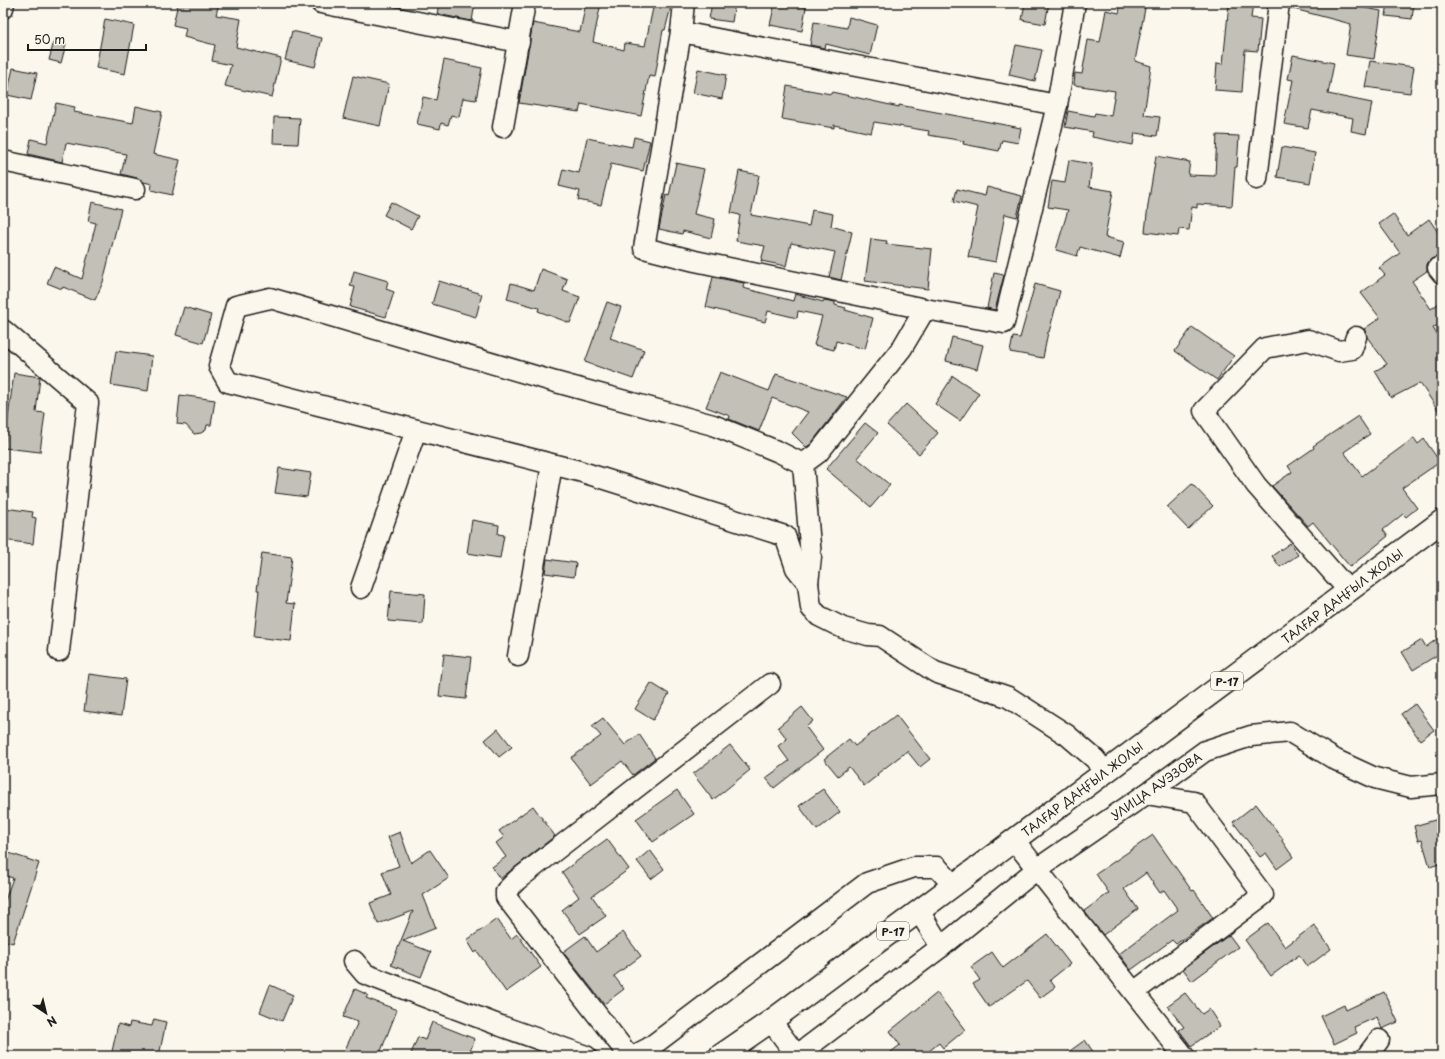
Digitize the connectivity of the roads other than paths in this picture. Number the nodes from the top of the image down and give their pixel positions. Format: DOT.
graph roads {
  1 [pos="4,3"];
  2 [pos="321,3"];
  3 [pos="525,3"];
  4 [pos="684,3"];
  5 [pos="1075,3"];
  6 [pos="1279,3"];
  7 [pos="3,8"];
  8 [pos="681,32"];
  9 [pos="519,42"];
  10 [pos="1057,105"];
  11 [pos="503,127"];
  12 [pos="3,161"];
  13 [pos="1257,179"];
  14 [pos="135,189"];
  15 [pos="926,309"];
  16 [pos="3,330"];
  17 [pos="1356,337"];
  18 [pos="416,430"];
  19 [pos="552,464"];
  20 [pos="803,464"];
  21 [pos="1442,521"];
  22 [pos="808,583"];
  23 [pos="361,588"];
  24 [pos="1348,591"];
  25 [pos="59,651"];
  26 [pos="518,656"];
  27 [pos="770,684"];
  28 [pos="1105,772"];
  29 [pos="1442,784"];
  30 [pos="1146,794"];
  31 [pos="1014,840"];
  32 [pos="1037,869"];
  33 [pos="953,885"];
  34 [pos="920,911"];
  35 [pos="941,947"];
  36 [pos="354,961"];
  37 [pos="1134,992"];
  38 [pos="771,1021"];
  39 [pos="1379,1040"];
  40 [pos="586,1056"];
  41 [pos="629,1056"];
  42 [pos="633,1056"];
  43 [pos="720,1056"];
  44 [pos="796,1056"];
  45 [pos="1184,1056"];
  46 [pos="1367,1056"];
  1 -- 7 [label="street"];
  2 -- 9 [label="street"];
  3 -- 9 [label="street"];
  4 -- 8 [label="street"];
  5 -- 10 [label="street"];
  6 -- 13 [label="street"];
  8 -- 10 [label="street"];
  8 -- 15 [label="street"];
  9 -- 11 [label="street"];
  10 -- 15 [label="street"];
  12 -- 14 [label="street"];
  15 -- 20 [label="street"];
  16 -- 25 [label="street"];
  17 -- 24 [label="street"];
  18 -- 19 [label="street"];
  18 -- 20 [label="street"];
  18 -- 23 [label="street"];
  19 -- 22 [label="street"];
  19 -- 26 [label="street"];
  20 -- 22 [label="street"];
  21 -- 24 [label="main road, ТАЛҒАР ДАҢҒЫЛ ЖОЛЫ / P-17"];
  22 -- 28 [label="street"];
  24 -- 28 [label="main road, ТАЛҒАР ДАҢҒЫЛ ЖОЛЫ / P-17"];
  27 -- 41 [label="street"];
  28 -- 31 [label="main road, ТАЛҒАР ДАҢҒЫЛ ЖОЛЫ / P-17"];
  29 -- 30 [label="street, УЛИЦА АУЭЗОВА"];
  30 -- 32 [label="street, УЛИЦА АУЭЗОВА"];
  30 -- 37 [label="street"];
  31 -- 32 [label="street"];
  31 -- 33 [label="main road, ТАЛҒАР ДАҢҒЫЛ ЖОЛЫ / P-17"];
  32 -- 35 [label="street, УЛИЦА АУЭЗОВА"];
  32 -- 37 [label="street"];
  33 -- 34 [label="main road, ТАЛҒАР ДАҢҒЫЛ ЖОЛЫ / P-17"];
  33 -- 42 [label="street"];
  34 -- 35 [label="street"];
  34 -- 38 [label="main road, ТАЛҒАР ДАҢҒЫЛ ЖОЛЫ / P-17"];
  35 -- 44 [label="street, УЛИЦА АУЭЗОВА"];
  36 -- 40 [label="street"];
  37 -- 45 [label="street"];
  38 -- 43 [label="main road, ТАЛҒАР ДАҢҒЫЛ ЖОЛЫ / P-17"];
  38 -- 44 [label="street"];
  39 -- 46 [label="street"];
}
